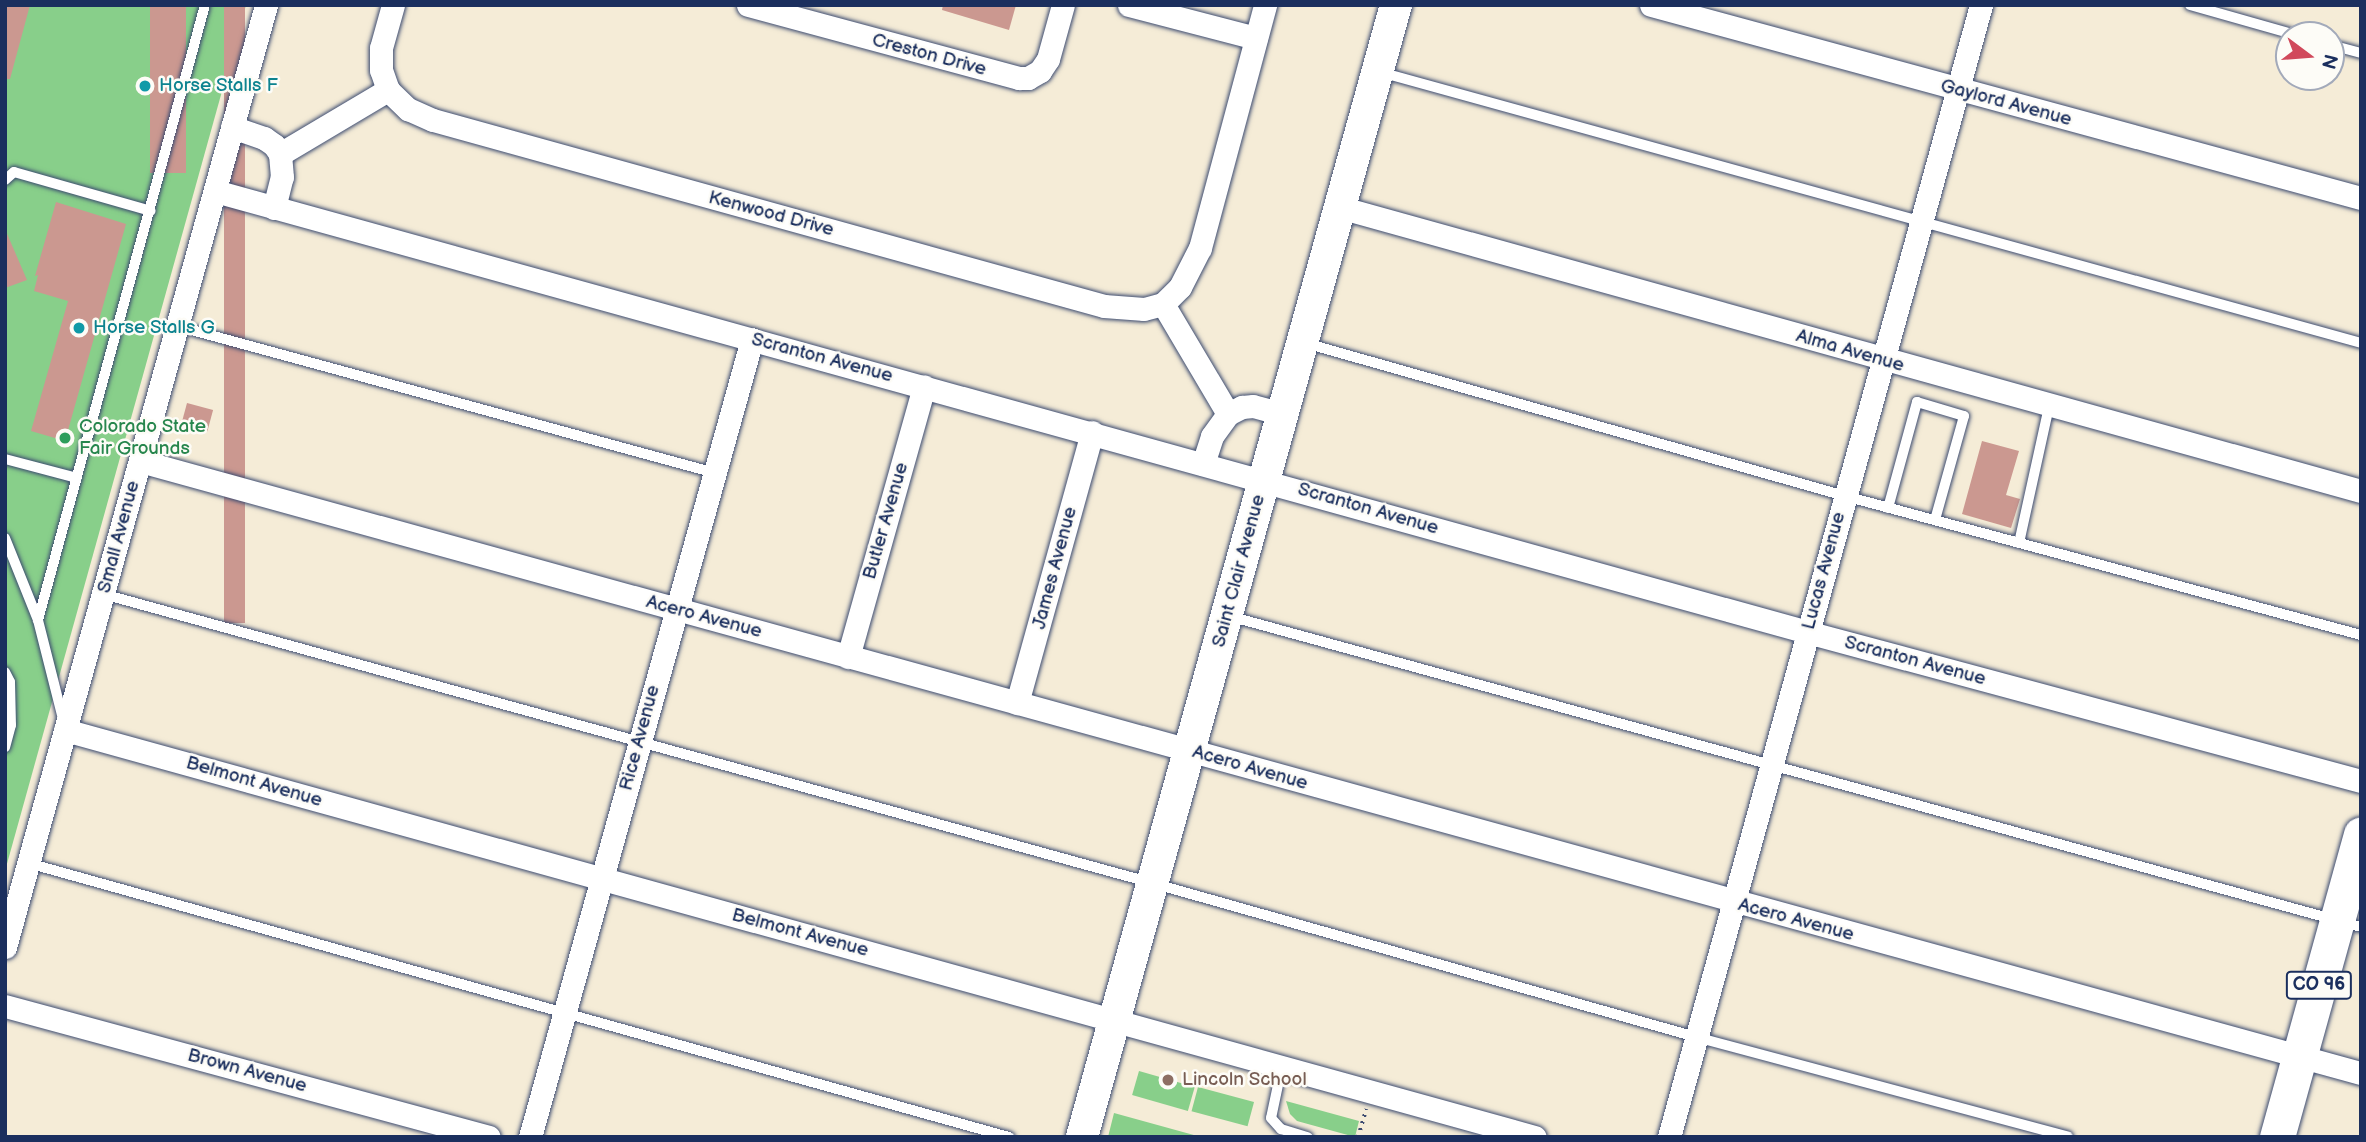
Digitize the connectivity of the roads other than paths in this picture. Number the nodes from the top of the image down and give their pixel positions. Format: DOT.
graph roads {
  1 [pos="205,5"];
  2 [pos="266,5"];
  3 [pos="393,5"];
  4 [pos="748,5"];
  5 [pos="1063,5"];
  6 [pos="1129,5"];
  7 [pos="1265,5"];
  8 [pos="1396,5"];
  9 [pos="1651,5"];
  10 [pos="1980,5"];
  11 [pos="2190,5"];
  12 [pos="2275,29"];
  13 [pos="1256,38"];
  14 [pos="1378,71"];
  15 [pos="388,90"];
  16 [pos="1956,90"];
  17 [pos="232,127"];
  18 [pos="280,155"];
  19 [pos="5,180"];
  20 [pos="215,191"];
  21 [pos="2361,198"];
  22 [pos="1339,207"];
  23 [pos="274,208"];
  24 [pos="151,211"];
  25 [pos="1921,223"];
  26 [pos="1163,304"];
  27 [pos="177,326"];
  28 [pos="752,339"];
  29 [pos="1303,342"];
  30 [pos="2361,343"];
  31 [pos="1882,360"];
  32 [pos="924,386"];
  33 [pos="2049,406"];
  34 [pos="1228,414"];
  35 [pos="1283,414"];
  36 [pos="1092,432"];
  37 [pos="5,459"];
  38 [pos="140,461"];
  39 [pos="1203,464"];
  40 [pos="715,473"];
  41 [pos="77,478"];
  42 [pos="1264,479"];
  43 [pos="2361,491"];
  44 [pos="1845,496"];
  45 [pos="1888,508"];
  46 [pos="1935,520"];
  47 [pos="5,538"];
  48 [pos="2019,543"];
  49 [pos="103,594"];
  50 [pos="675,609"];
  51 [pos="1226,616"];
  52 [pos="38,620"];
  53 [pos="1807,632"];
  54 [pos="2361,635"];
  55 [pos="848,657"];
  56 [pos="5,671"];
  57 [pos="1017,703"];
  58 [pos="65,730"];
  59 [pos="640,742"];
  60 [pos="5,747"];
  61 [pos="1189,751"];
  62 [pos="1770,767"];
  63 [pos="2361,781"];
  64 [pos="2361,834"];
  65 [pos="28,863"];
  66 [pos="600,879"];
  67 [pos="1152,883"];
  68 [pos="1732,902"];
  69 [pos="2349,924"];
  70 [pos="5,947"];
  71 [pos="5,1006"];
  72 [pos="564,1013"];
  73 [pos="1115,1019"];
  74 [pos="1696,1037"];
  75 [pos="2300,1056"];
  76 [pos="1282,1066"];
  77 [pos="2361,1073"];
  78 [pos="1484,1130"];
  79 [pos="489,1137"];
  80 [pos="530,1137"];
  81 [pos="1009,1137"];
  82 [pos="1082,1137"];
  83 [pos="1308,1137"];
  84 [pos="1535,1137"];
  85 [pos="1669,1137"];
  86 [pos="2068,1137"];
  87 [pos="2277,1137"];
  1 -- 24 [label="lane"];
  2 -- 17 [label="street, Small Avenue"];
  3 -- 15 [label="street"];
  4 -- 5 [label="street, Creston Drive"];
  6 -- 13 [label="street"];
  7 -- 13 [label="street"];
  8 -- 14 [label="street, Saint Clair Avenue"];
  9 -- 16 [label="street, Gaylord Avenue"];
  10 -- 16 [label="street, Lucas Avenue"];
  11 -- 12 [label="lane"];
  13 -- 26 [label="street"];
  14 -- 22 [label="street, Saint Clair Avenue"];
  14 -- 25 [label="lane"];
  15 -- 18 [label="street"];
  15 -- 26 [label="street, Kenwood Drive"];
  16 -- 21 [label="street, Gaylord Avenue"];
  16 -- 25 [label="street, Lucas Avenue"];
  17 -- 18 [label="street"];
  17 -- 20 [label="street, Small Avenue"];
  18 -- 23 [label="street"];
  19 -- 24 [label="lane"];
  20 -- 23 [label="street, Scranton Avenue"];
  20 -- 27 [label="street, Small Avenue"];
  22 -- 29 [label="street, Saint Clair Avenue"];
  22 -- 31 [label="street, Alma Avenue"];
  23 -- 28 [label="street, Scranton Avenue"];
  24 -- 41 [label="lane"];
  25 -- 30 [label="lane"];
  25 -- 31 [label="street, Lucas Avenue"];
  26 -- 34 [label="street"];
  27 -- 38 [label="street, Small Avenue"];
  27 -- 40 [label="lane"];
  28 -- 32 [label="street, Scranton Avenue"];
  28 -- 40 [label="street, Rice Avenue"];
  29 -- 35 [label="street, Saint Clair Avenue"];
  29 -- 44 [label="lane"];
  31 -- 33 [label="street, Alma Avenue"];
  31 -- 44 [label="street, Lucas Avenue"];
  32 -- 36 [label="street, Scranton Avenue"];
  32 -- 55 [label="street, Butler Avenue"];
  33 -- 43 [label="street, Alma Avenue"];
  33 -- 48 [label="lane"];
  34 -- 35 [label="street"];
  34 -- 39 [label="street"];
  35 -- 42 [label="street, Saint Clair Avenue"];
  36 -- 39 [label="street, Scranton Avenue"];
  36 -- 57 [label="street, James Avenue"];
  37 -- 41 [label="lane"];
  38 -- 49 [label="street, Small Avenue"];
  38 -- 50 [label="street, Acero Avenue"];
  39 -- 42 [label="street, Scranton Avenue"];
  40 -- 50 [label="street, Rice Avenue"];
  41 -- 52 [label="lane"];
  42 -- 51 [label="street, Saint Clair Avenue"];
  42 -- 53 [label="street, Scranton Avenue"];
  44 -- 45 [label="lane"];
  44 -- 53 [label="street, Lucas Avenue"];
  45 -- 46 [label="lane"];
  45 -- 46 [label="lane"];
  46 -- 48 [label="lane"];
  47 -- 52 [label="lane"];
  48 -- 54 [label="lane"];
  49 -- 58 [label="street, Small Avenue"];
  49 -- 59 [label="lane"];
  50 -- 55 [label="street, Acero Avenue"];
  50 -- 59 [label="street, Rice Avenue"];
  51 -- 61 [label="street, Saint Clair Avenue"];
  51 -- 62 [label="lane"];
  52 -- 58 [label="lane"];
  53 -- 62 [label="street, Lucas Avenue"];
  53 -- 63 [label="street, Scranton Avenue"];
  55 -- 57 [label="street, Acero Avenue"];
  56 -- 60 [label="lane"];
  57 -- 61 [label="street, Acero Avenue"];
  58 -- 65 [label="street, Small Avenue"];
  58 -- 66 [label="street, Belmont Avenue"];
  59 -- 66 [label="street, Rice Avenue"];
  59 -- 67 [label="lane"];
  61 -- 67 [label="street, Saint Clair Avenue"];
  61 -- 68 [label="street, Acero Avenue"];
  62 -- 68 [label="street, Lucas Avenue"];
  62 -- 69 [label="lane"];
  64 -- 69 [label="main road, CO 96"];
  65 -- 70 [label="street, Small Avenue"];
  65 -- 72 [label="lane"];
  66 -- 72 [label="street, Rice Avenue"];
  66 -- 73 [label="street, Belmont Avenue"];
  67 -- 73 [label="street, Saint Clair Avenue"];
  67 -- 74 [label="lane"];
  68 -- 74 [label="street, Lucas Avenue"];
  68 -- 75 [label="street, Acero Avenue"];
  69 -- 75 [label="main road, CO 96"];
  71 -- 79 [label="street, Brown Avenue"];
  72 -- 80 [label="street, Rice Avenue"];
  72 -- 81 [label="lane"];
  73 -- 76 [label="street, Belmont Avenue"];
  73 -- 82 [label="street, Saint Clair Avenue"];
  74 -- 85 [label="street, Lucas Avenue"];
  74 -- 86 [label="lane"];
  75 -- 77 [label="street, Acero Avenue"];
  75 -- 87 [label="main road, CO 96"];
  76 -- 78 [label="street, Belmont Avenue"];
  76 -- 83 [label="lane"];
  78 -- 84 [label="street, Belmont Avenue"];
}
